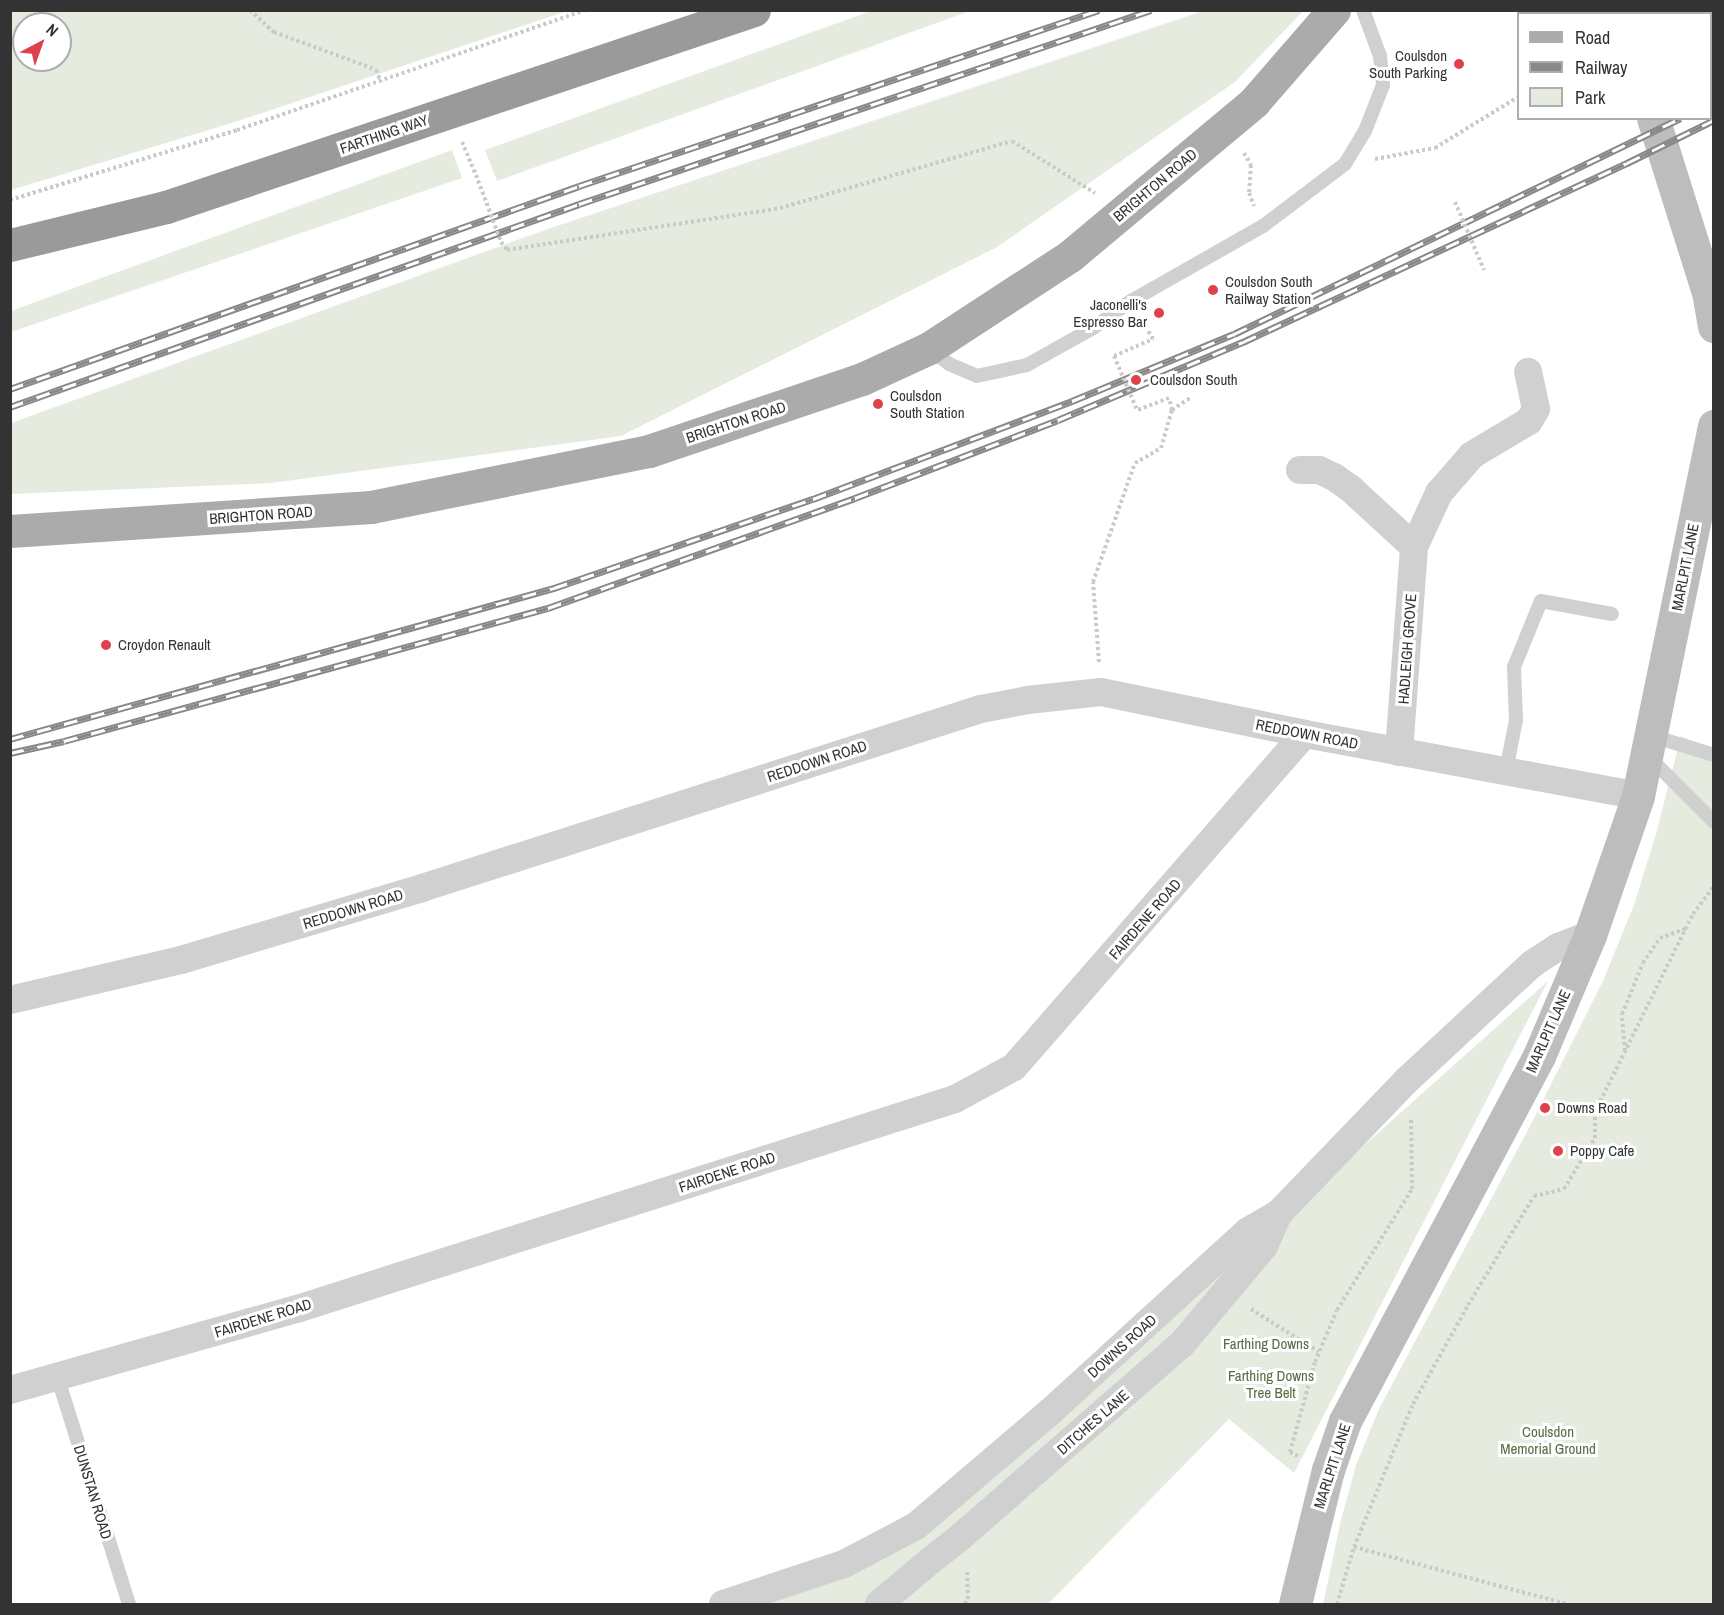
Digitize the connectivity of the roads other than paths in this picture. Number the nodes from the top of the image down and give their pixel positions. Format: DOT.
graph roads {
  1 [pos="754,10"];
  2 [pos="1354,12"];
  3 [pos="1654,120"];
  4 [pos="10,245"];
  5 [pos="1713,326"];
  6 [pos="939,356"];
  7 [pos="1528,372"];
  8 [pos="1713,426"];
  9 [pos="1300,470"];
  10 [pos="10,531"];
  11 [pos="1414,547"];
  12 [pos="1612,614"];
  13 [pos="1305,734"];
  14 [pos="1650,746"];
  15 [pos="1399,752"];
  16 [pos="1713,755"];
  17 [pos="1506,771"];
  18 [pos="1638,796"];
  19 [pos="1713,822"];
  20 [pos="1590,935"];
  21 [pos="10,1000"];
  22 [pos="1280,1213"];
  23 [pos="58,1379"];
  24 [pos="10,1390"];
  25 [pos="928,1516"];
  26 [pos="957,1540"];
  27 [pos="129,1605"];
  28 [pos="723,1605"];
  29 [pos="879,1605"];
  30 [pos="1295,1605"];
  1 -- 4 [label="highway, FARTHING WAY"];
  2 -- 6 [label="main road, BRIGHTON ROAD"];
  2 -- 6 [label="lane"];
  3 -- 5 [label="main road"];
  6 -- 10 [label="main road, BRIGHTON ROAD"];
  7 -- 11 [label="street, HADLEIGH GROVE"];
  8 -- 14 [label="main road, MARLPIT LANE"];
  9 -- 11 [label="street"];
  11 -- 15 [label="street, HADLEIGH GROVE"];
  12 -- 17 [label="lane"];
  13 -- 15 [label="street, REDDOWN ROAD"];
  13 -- 21 [label="street, REDDOWN ROAD"];
  13 -- 23 [label="street, FAIRDENE ROAD"];
  14 -- 16 [label="lane"];
  14 -- 18 [label="main road, MARLPIT LANE"];
  14 -- 19 [label="lane"];
  15 -- 17 [label="street, REDDOWN ROAD"];
  17 -- 18 [label="street, REDDOWN ROAD"];
  18 -- 20 [label="main road, MARLPIT LANE"];
  20 -- 22 [label="street, DOWNS ROAD"];
  20 -- 30 [label="main road, MARLPIT LANE"];
  22 -- 25 [label="street, DOWNS ROAD"];
  22 -- 26 [label="street, DITCHES LANE"];
  23 -- 24 [label="street, FAIRDENE ROAD"];
  23 -- 27 [label="lane, DUNSTAN ROAD"];
  25 -- 26 [label="street"];
  25 -- 28 [label="street, DOWNS ROAD"];
  26 -- 29 [label="street, DITCHES LANE"];
}
